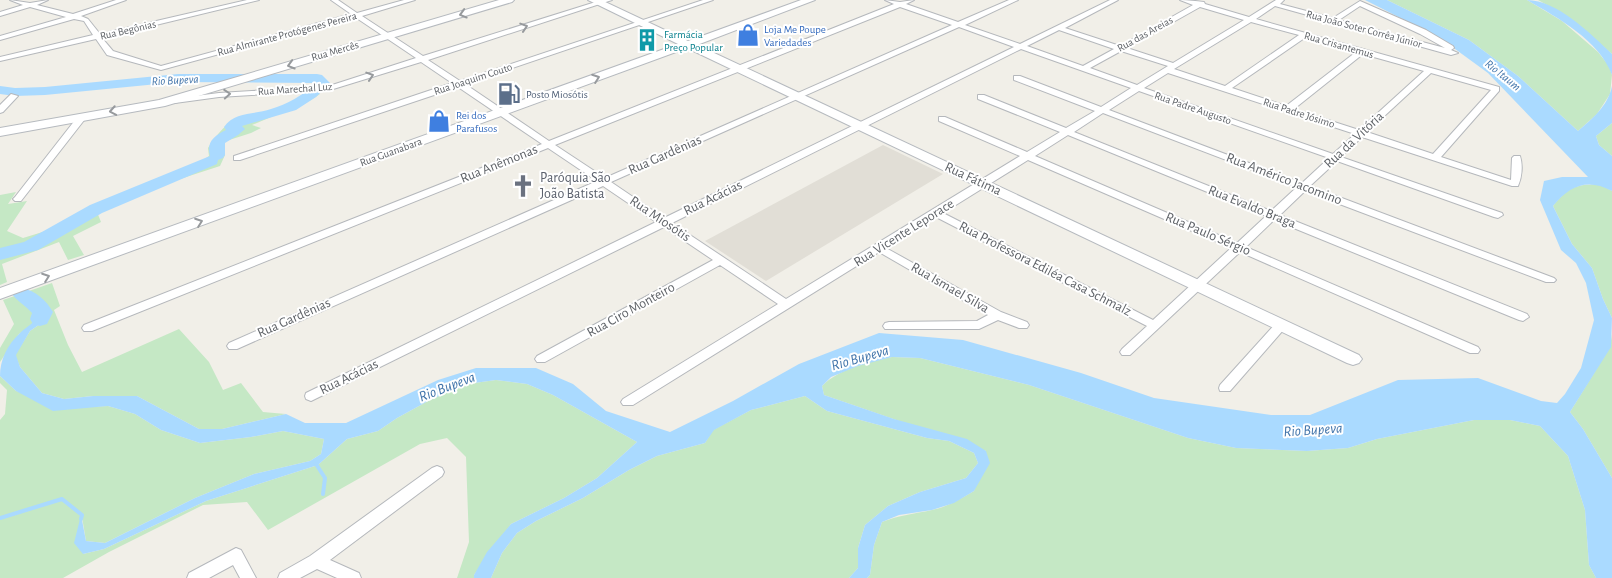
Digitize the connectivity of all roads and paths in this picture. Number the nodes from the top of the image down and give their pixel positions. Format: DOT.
graph roads {
  1 [pos="12,0"];
  2 [pos="45,0"];
  3 [pos="123,0"];
  4 [pos="256,0"];
  5 [pos="334,0"];
  6 [pos="412,0"];
  7 [pos="510,0"];
  8 [pos="710,0"];
  9 [pos="810,0"];
  10 [pos="888,0"];
  11 [pos="911,0"];
  12 [pos="1015,0"];
  13 [pos="1115,0"];
  14 [pos="1183,0"];
  15 [pos="1208,0"];
  16 [pos="600,1"];
  17 [pos="1278,2"];
  18 [pos="900,4"];
  19 [pos="29,5"];
  20 [pos="1199,5"];
  21 [pos="0,14"];
  22 [pos="357,15"];
  23 [pos="72,17"];
  24 [pos="1250,19"];
  25 [pos="1334,20"];
  26 [pos="641,23"];
  27 [pos="958,25"];
  28 [pos="1059,28"];
  29 [pos="1304,34"];
  30 [pos="99,36"];
  31 [pos="388,36"];
  32 [pos="0,38"];
  33 [pos="687,44"];
  34 [pos="1020,47"];
  35 [pos="1121,48"];
  36 [pos="1362,51"];
  37 [pos="0,59"];
  38 [pos="423,59"];
  39 [pos="1171,68"];
  40 [pos="738,69"];
  41 [pos="1083,69"];
  42 [pos="1429,70"];
  43 [pos="1017,78"];
  44 [pos="459,84"];
  45 [pos="1138,88"];
  46 [pos="1226,89"];
  47 [pos="14,96"];
  48 [pos="797,96"];
  49 [pos="981,97"];
  50 [pos="161,103"];
  51 [pos="0,110"];
  52 [pos="1102,110"];
  53 [pos="1288,110"];
  54 [pos="501,112"];
  55 [pos="82,117"];
  56 [pos="942,119"];
  57 [pos="859,126"];
  58 [pos="0,132"];
  59 [pos="1067,132"];
  60 [pos="1361,134"];
  61 [pos="549,144"];
  62 [pos="1028,156"];
  63 [pos="237,158"];
  64 [pos="1335,158"];
  65 [pos="1435,158"];
  66 [pos="1517,158"];
  67 [pos="604,182"];
  68 [pos="982,184"];
  69 [pos="1304,186"];
  70 [pos="18,199"];
  71 [pos="935,213"];
  72 [pos="1273,215"];
  73 [pos="1498,215"];
  74 [pos="664,222"];
  75 [pos="1238,247"];
  76 [pos="879,248"];
  77 [pos="721,260"];
  78 [pos="1550,280"];
  79 [pos="1197,286"];
  80 [pos="0,294"];
  81 [pos="787,305"];
  82 [pos="997,315"];
  83 [pos="1523,317"];
  84 [pos="1023,325"];
  85 [pos="1154,325"];
  86 [pos="1281,325"];
  87 [pos="889,326"];
  88 [pos="88,328"];
  89 [pos="233,346"];
  90 [pos="1474,350"];
  91 [pos="1126,352"];
  92 [pos="1353,359"];
  93 [pos="541,360"];
  94 [pos="1225,388"];
  95 [pos="311,396"];
  96 [pos="628,402"];
  97 [pos="437,472"];
  98 [pos="316,561"];
  99 [pos="195,578"];
  100 [pos="248,578"];
  101 [pos="286,578"];
  102 [pos="353,578"];
  1 -- 19 [label="street"];
  2 -- 19 [label="street"];
  3 -- 23 [label="street"];
  4 -- 30 [label="street, Rua Begônias"];
  5 -- 22 [label="street, Rua Miosótis"];
  6 -- 22 [label="street, Rua Almirante Protógenes Pereira"];
  7 -- 31 [label="main road, Rua Mercês, one-way"];
  8 -- 26 [label="street, Rua Joaquim Couto"];
  9 -- 33 [label="main road, Rua Guanabara"];
  10 -- 18 [label="street, Rua Padre Augusto"];
  11 -- 18 [label="street, Rua Anêmonas"];
  12 -- 27 [label="street, Rua Gardênias"];
  13 -- 28 [label="street, Rua Acácias"];
  14 -- 20 [label="street, Rua Crisantemus"];
  15 -- 20 [label="street, Rua das Areias"];
  16 -- 26 [label="main road, Rua Fátima"];
  38 -- 16 [label="street, Rua Marechal Luz, one-way"];
  17 -- 24 [label="street, Rua Vicente Leporace"];
  17 -- 25 [label="street, Rua João Soter Corrêa Júnior"];
  18 -- 27 [label="street, Rua Padre Augusto"];
  18 -- 40 [label="street, Rua Anêmonas"];
  19 -- 21 [label="street"];
  19 -- 23 [label="street"];
  20 -- 24 [label="street, Rua Crisantemus"];
  20 -- 35 [label="street, Rua das Areias"];
  22 -- 30 [label="street, Rua Almirante Protógenes Pereira"];
  22 -- 31 [label="street, Rua Miosótis"];
  23 -- 30 [label="street"];
  23 -- 32 [label="street"];
  24 -- 29 [label="street, Rua Crisantemus"];
  24 -- 39 [label="street, Rua Vicente Leporace"];
  25 -- 25 [label="street, Rua João Soter Corrêa Júnior"];
  26 -- 33 [label="main road, Rua Fátima"];
  26 -- 44 [label="street, Rua Joaquim Couto"];
  27 -- 34 [label="street, Rua Padre Augusto"];
  27 -- 48 [label="street, Rua Gardênias"];
  28 -- 34 [label="street, Rua Acácias"];
  28 -- 35 [label="street, Rua Padre Jósimo"];
  29 -- 36 [label="street, Rua Crisantemus"];
  29 -- 46 [label="street"];
  30 -- 37 [label="street, Rua Begônias"];
  31 -- 38 [label="street, Rua Miosótis"];
  31 -- 50 [label="main road, Rua Mercês, one-way"];
  33 -- 40 [label="main road, Rua Fátima"];
  54 -- 33 [label="main road, Rua Guanabara, one-way"];
  34 -- 41 [label="street, Rua Padre Augusto"];
  34 -- 57 [label="street, Rua Acácias"];
  35 -- 39 [label="street, Rua Padre Jósimo"];
  35 -- 41 [label="street, Rua das Areias"];
  36 -- 42 [label="street, Rua Crisantemus"];
  36 -- 53 [label="street"];
  38 -- 44 [label="street, Rua Miosótis"];
  50 -- 38 [label="street, Rua Marechal Luz, one-way"];
  39 -- 45 [label="street, Rua Vicente Leporace"];
  39 -- 46 [label="street, Rua Padre Jósimo"];
  40 -- 48 [label="main road, Rua Fátima"];
  40 -- 61 [label="street, Rua Anêmonas"];
  41 -- 45 [label="street, Rua Padre Augusto"];
  42 -- 60 [label="street, Rua da Vitória"];
  42 -- 65 [label="street, Rua Crisantemus"];
  43 -- 52 [label="street, Rua Américo Jacomino"];
  44 -- 54 [label="street, Rua Miosótis"];
  44 -- 63 [label="street, Rua Joaquim Couto"];
  45 -- 52 [label="street, Rua Vicente Leporace"];
  45 -- 64 [label="street, Rua Padre Augusto"];
  46 -- 53 [label="street, Rua Padre Jósimo"];
  47 -- 51 [label="street"];
  48 -- 57 [label="main road, Rua Fátima"];
  48 -- 67 [label="street, Rua Gardênias"];
  49 -- 59 [label="street, Rua Evaldo Braga"];
  50 -- 55 [label="main road, Rua Marechal Luz, one-way"];
  52 -- 59 [label="street, Rua Vicente Leporace"];
  52 -- 69 [label="street, Rua Américo Jacomino"];
  53 -- 60 [label="street, Rua Padre Jósimo"];
  54 -- 61 [label="street, Rua Miosótis"];
  80 -- 54 [label="main road, Rua Guanabara, one-way"];
  55 -- 58 [label="main road, Rua Marechal Luz"];
  55 -- 70 [label="street"];
  56 -- 62 [label="street, Rua Paulo Sérgio"];
  57 -- 68 [label="main road, Rua Fátima"];
  57 -- 74 [label="street, Rua Acácias"];
  59 -- 62 [label="street, Rua Vicente Leporace"];
  59 -- 72 [label="street, Rua Evaldo Braga"];
  60 -- 64 [label="street, Rua da Vitória"];
  60 -- 65 [label="street, Rua Padre Jósimo"];
  61 -- 67 [label="street, Rua Miosótis"];
  61 -- 88 [label="street, Rua Anêmonas"];
  62 -- 68 [label="street, Rua Vicente Leporace"];
  62 -- 75 [label="street, Rua Paulo Sérgio"];
  64 -- 69 [label="street, Rua da Vitória"];
  64 -- 73 [label="street, Rua Padre Augusto"];
  65 -- 66 [label="street, Rua Padre Jósimo"];
  67 -- 74 [label="street, Rua Miosótis"];
  67 -- 89 [label="street, Rua Gardênias"];
  68 -- 71 [label="street, Rua Vicente Leporace"];
  68 -- 79 [label="main road, Rua Fátima"];
  69 -- 72 [label="street, Rua da Vitória"];
  69 -- 78 [label="street, Rua Américo Jacomino"];
  71 -- 76 [label="street, Rua Vicente Leporace"];
  71 -- 85 [label="street, Rua Professora Ediléa Casa Schmalz"];
  72 -- 75 [label="street, Rua da Vitória"];
  72 -- 83 [label="street, Rua Evaldo Braga"];
  74 -- 77 [label="street, Rua Miosótis"];
  74 -- 95 [label="street, Rua Acácias"];
  75 -- 79 [label="street, Rua da Vitória"];
  75 -- 90 [label="street, Rua Paulo Sérgio"];
  76 -- 81 [label="street, Rua Vicente Leporace"];
  76 -- 82 [label="street, Rua Ismael Silva"];
  77 -- 81 [label="street, Rua Miosótis"];
  77 -- 93 [label="street, Rua Ciro Monteiro"];
  79 -- 85 [label="street, Rua da Vitória"];
  79 -- 86 [label="main road, Rua Fátima"];
  81 -- 96 [label="street, Rua Vicente Leporace"];
  82 -- 84 [label="street, Rua Ismael Silva"];
  82 -- 87 [label="street"];
  85 -- 91 [label="street, Rua da Vitória"];
  86 -- 92 [label="main road, Rua Fátima"];
  86 -- 94 [label="street"];
  97 -- 98 [label="street"];
  98 -- 101 [label="street"];
  98 -- 102 [label="street"];
  99 -- 100 [label="street"];
}
